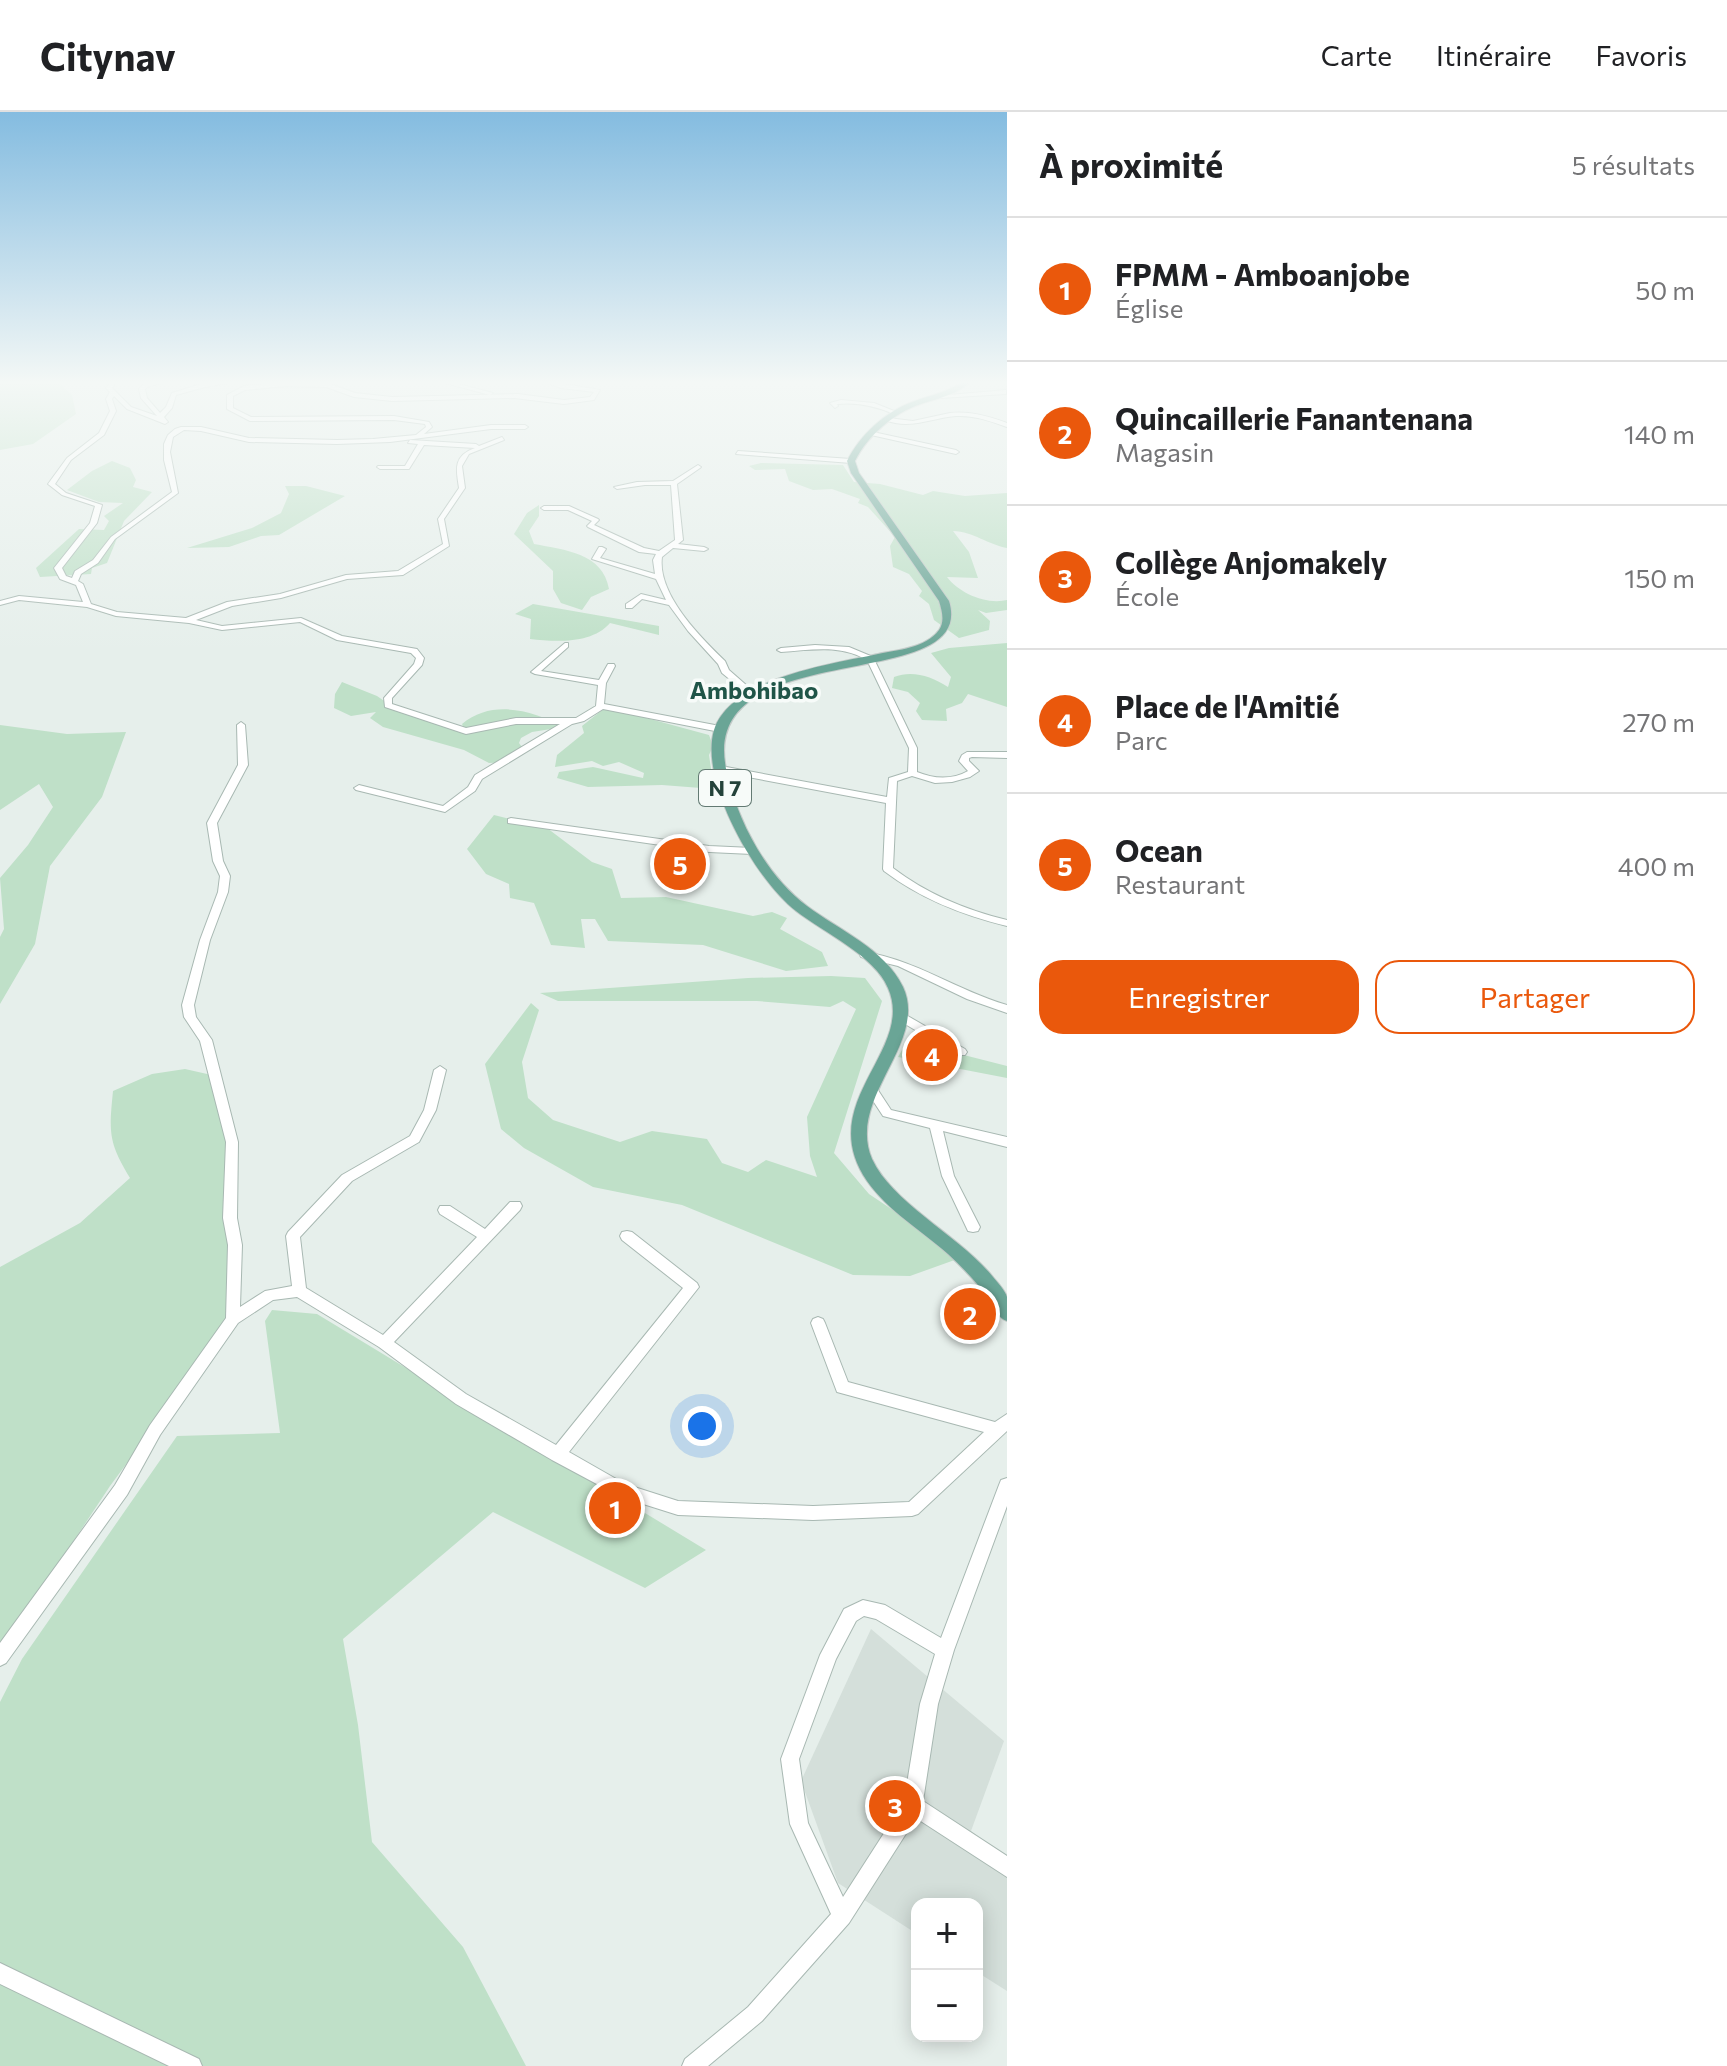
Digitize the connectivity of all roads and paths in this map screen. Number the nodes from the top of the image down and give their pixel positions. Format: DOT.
graph roads {
  1 [pos="60,471"];
  2 [pos="171,471"];
  3 [pos="460,471"];
  4 [pos="692,471"];
  5 [pos="854,471"];
  6 [pos="674,483"];
  7 [pos="617,487"];
  8 [pos="544,508"];
  9 [pos="590,526"];
  10 [pos="581,538"];
  11 [pos="674,546"];
  12 [pos="602,549"];
  13 [pos="704,549"];
  14 [pos="660,553"];
  15 [pos="660,578"];
  16 [pos="74,581"];
  17 [pos="0,603"];
  18 [pos="671,603"];
  19 [pos="88,605"];
  20 [pos="629,606"];
  21 [pos="189,621"];
  22 [pos="565,645"];
  23 [pos="781,650"];
  24 [pos="870,659"];
  25 [pos="611,666"];
  26 [pos="602,683"];
  27 [pos="750,693"];
  28 [pos="600,706"];
  29 [pos="569,722"];
  30 [pos="241,725"];
  31 [pos="720,729"];
  32 [pos="1007,755"];
  33 [pos="721,769"];
  34 [pos="912,773"];
  35 [pos="359,788"];
  36 [pos="891,801"];
  37 [pos="511,821"];
  38 [pos="752,851"];
  39 [pos="1007,923"];
  40 [pos="865,955"];
  41 [pos="1007,1009"];
  42 [pos="899,1015"];
  43 [pos="961,1052"];
  44 [pos="440,1070"];
  45 [pos="870,1087"];
  46 [pos="936,1126"];
  47 [pos="1007,1142"];
  48 [pos="515,1206"];
  49 [pos="445,1210"];
  50 [pos="973,1227"];
  51 [pos="486,1236"];
  52 [pos="627,1236"];
  53 [pos="299,1291"];
  54 [pos="1007,1313"];
  55 [pos="233,1319"];
  56 [pos="818,1323"];
  57 [pos="384,1343"];
  58 [pos="1001,1425"];
  59 [pos="557,1455"];
  60 [pos="1007,1485"];
  61 [pos="945,1650"];
  62 [pos="0,1657"];
  63 [pos="913,1805"];
  64 [pos="1007,1867"];
  65 [pos="842,1916"];
  66 [pos="0,1973"];
  67 [pos="192,2066"];
  68 [pos="692,2066"];
  1 -- 16 [label="street"];
  2 -- 16 [label="street"];
  3 -- 21 [label="street"];
  4 -- 6 [label="street"];
  5 -- 24 [label="main road"];
  6 -- 7 [label="street"];
  6 -- 11 [label="street"];
  8 -- 9 [label="street"];
  9 -- 10 [label="street"];
  9 -- 14 [label="street"];
  11 -- 13 [label="street"];
  11 -- 14 [label="street"];
  12 -- 15 [label="street"];
  14 -- 15 [label="street"];
  15 -- 18 [label="street"];
  16 -- 19 [label="street"];
  17 -- 19 [label="street"];
  18 -- 20 [label="street"];
  18 -- 27 [label="street"];
  19 -- 21 [label="street"];
  21 -- 29 [label="street"];
  22 -- 26 [label="street"];
  23 -- 24 [label="street"];
  24 -- 27 [label="main road"];
  24 -- 34 [label="street"];
  25 -- 26 [label="street"];
  26 -- 28 [label="street"];
  27 -- 31 [label="main road"];
  28 -- 29 [label="street"];
  28 -- 31 [label="street"];
  29 -- 35 [label="street"];
  30 -- 55 [label="street"];
  31 -- 33 [label="main road, N 7"];
  32 -- 34 [label="street"];
  33 -- 36 [label="street"];
  33 -- 38 [label="main road, N 7"];
  34 -- 36 [label="street"];
  36 -- 39 [label="street"];
  37 -- 38 [label="street"];
  38 -- 40 [label="main road, N 7"];
  40 -- 41 [label="street"];
  40 -- 42 [label="main road, N 7"];
  42 -- 43 [label="street"];
  42 -- 45 [label="main road"];
  44 -- 53 [label="street"];
  45 -- 46 [label="street"];
  45 -- 54 [label="main road"];
  46 -- 47 [label="street"];
  46 -- 50 [label="street"];
  48 -- 51 [label="street"];
  49 -- 51 [label="street"];
  51 -- 57 [label="street"];
  52 -- 59 [label="street"];
  53 -- 55 [label="street"];
  53 -- 57 [label="street"];
  55 -- 62 [label="street"];
  56 -- 58 [label="street"];
  57 -- 59 [label="street"];
  58 -- 59 [label="street"];
  60 -- 61 [label="street"];
  61 -- 63 [label="street"];
  61 -- 65 [label="street"];
  63 -- 64 [label="street"];
  63 -- 65 [label="street"];
  65 -- 68 [label="street"];
  66 -- 67 [label="street"];
}
